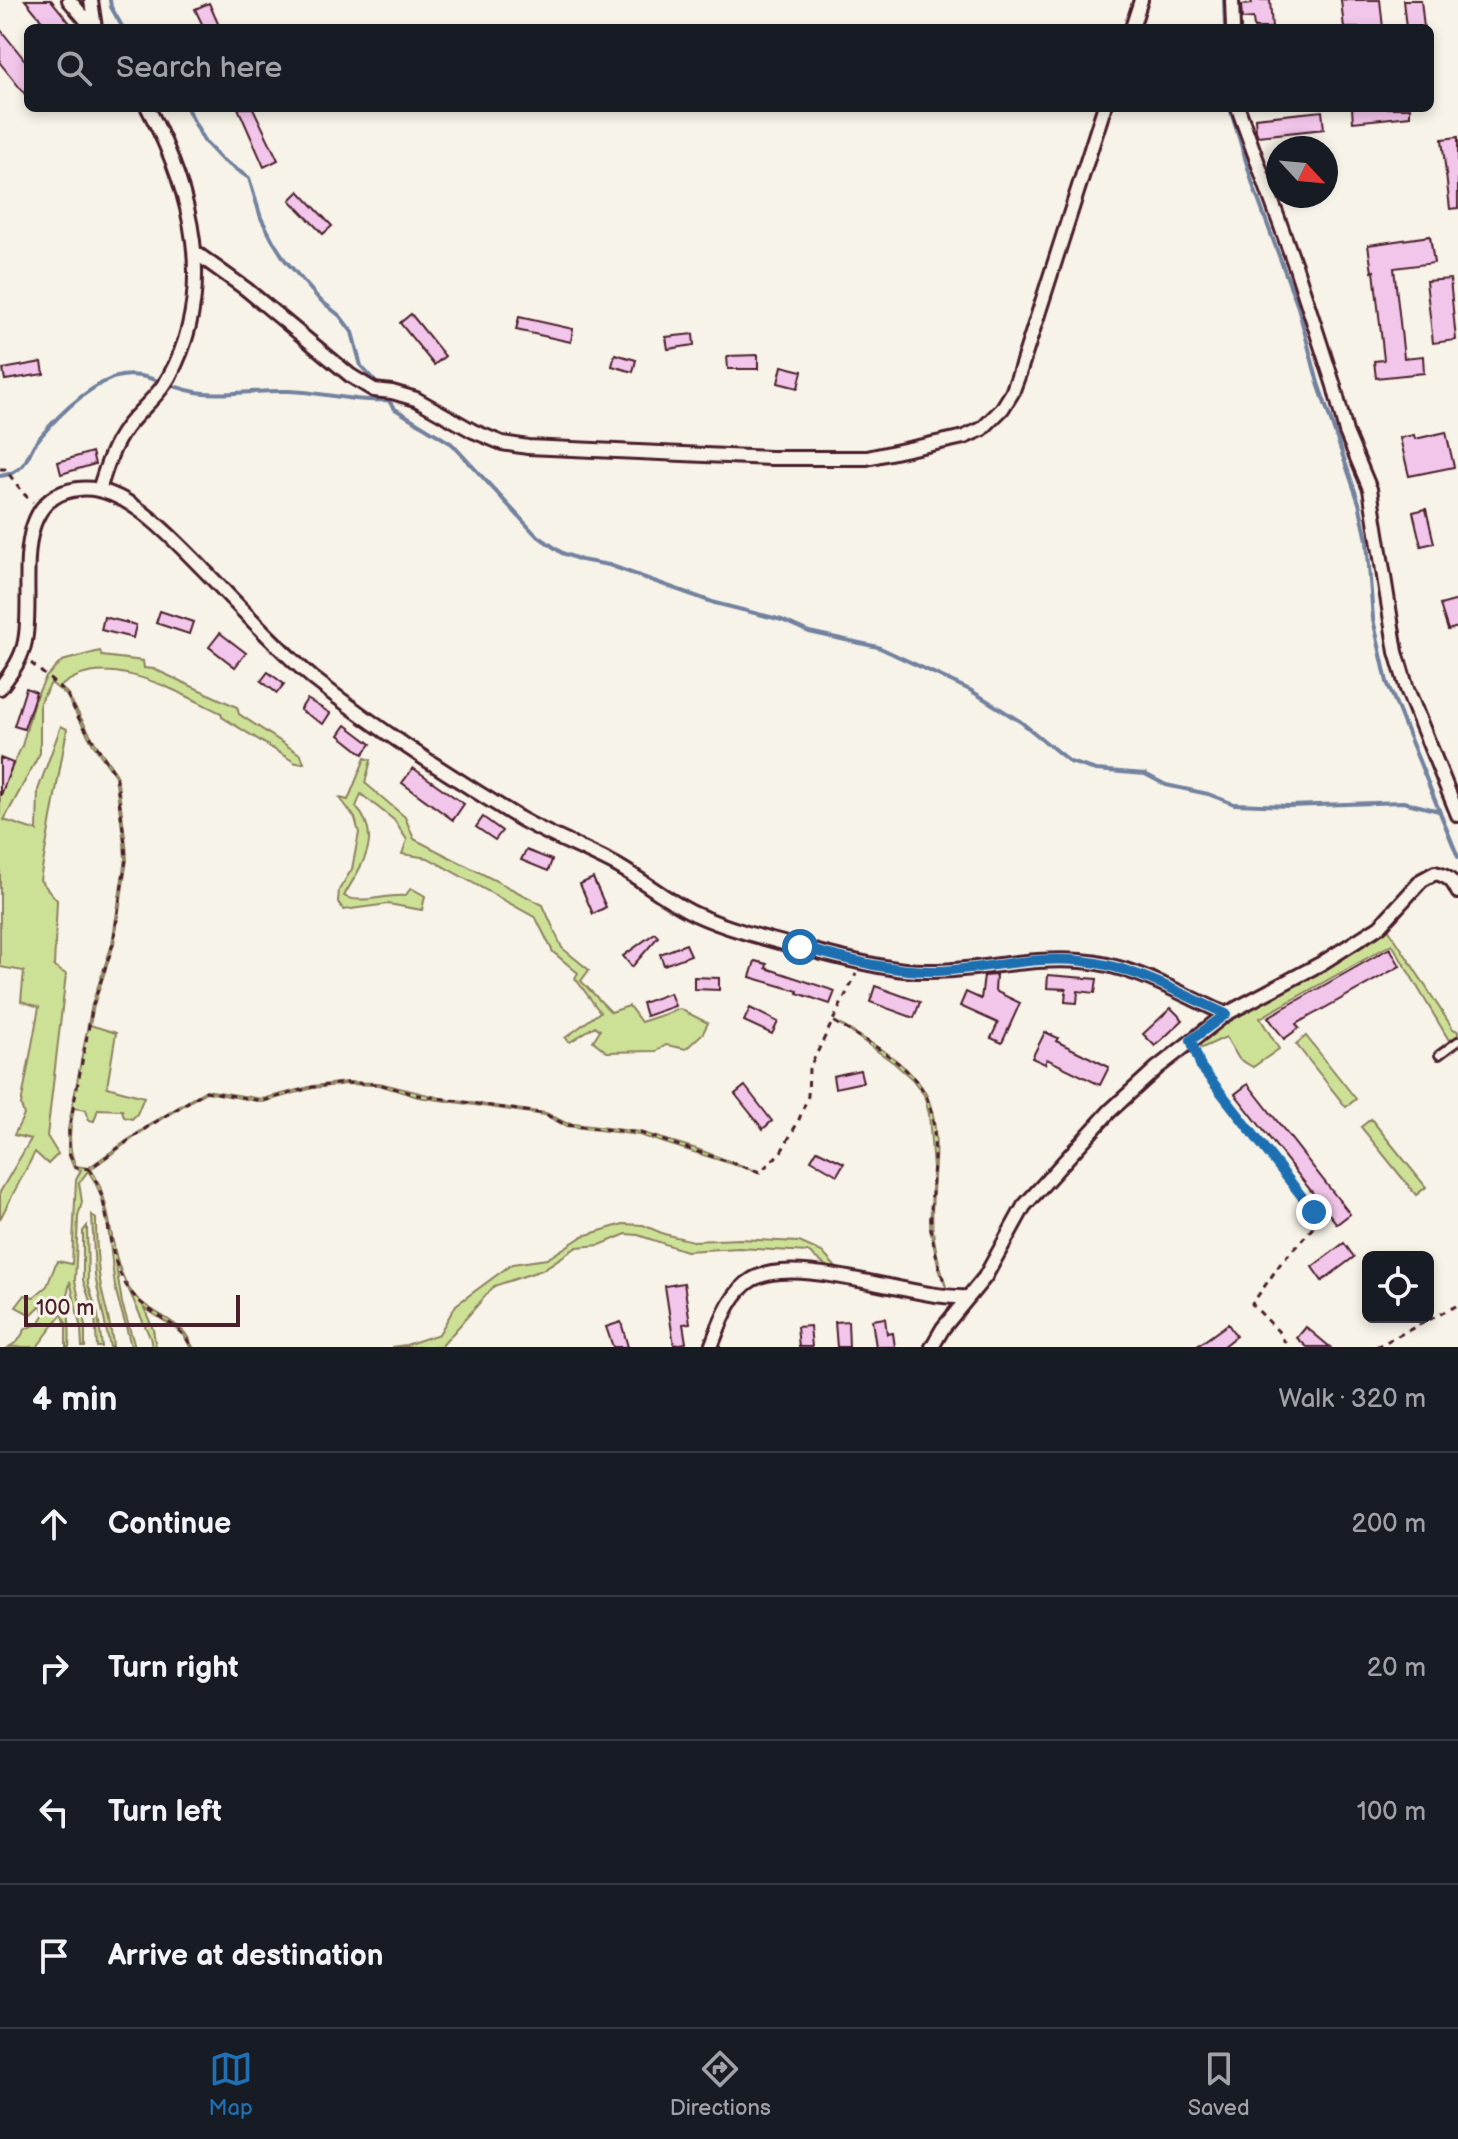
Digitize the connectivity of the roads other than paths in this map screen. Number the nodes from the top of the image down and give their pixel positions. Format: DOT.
graph roads {
  1 [pos="69,0"];
  2 [pos="91,0"];
  3 [pos="1141,0"];
  4 [pos="1232,0"];
  5 [pos="90,24"];
  6 [pos="94,24"];
  7 [pos="1133,24"];
  8 [pos="1233,24"];
  9 [pos="150,112"];
  10 [pos="1103,112"];
  11 [pos="1239,112"];
  12 [pos="196,253"];
  13 [pos="99,490"];
  14 [pos="0,688"];
  15 [pos="1458,815"];
  16 [pos="1458,892"];
  17 [pos="1226,1014"];
  18 [pos="1458,1041"];
  19 [pos="1439,1055"];
  20 [pos="968,1297"];
  21 [pos="711,1347"];
  22 [pos="932,1347"];
  1 -- 5 [label="street"];
  2 -- 6 [label="street"];
  3 -- 7 [label="street"];
  4 -- 8 [label="street"];
  9 -- 12 [label="street"];
  10 -- 12 [label="street"];
  11 -- 15 [label="street"];
  12 -- 13 [label="street"];
  13 -- 14 [label="street"];
  13 -- 17 [label="street"];
  16 -- 17 [label="street"];
  17 -- 20 [label="street"];
  18 -- 19 [label="lane"];
  20 -- 21 [label="street"];
  20 -- 22 [label="street"];
}
